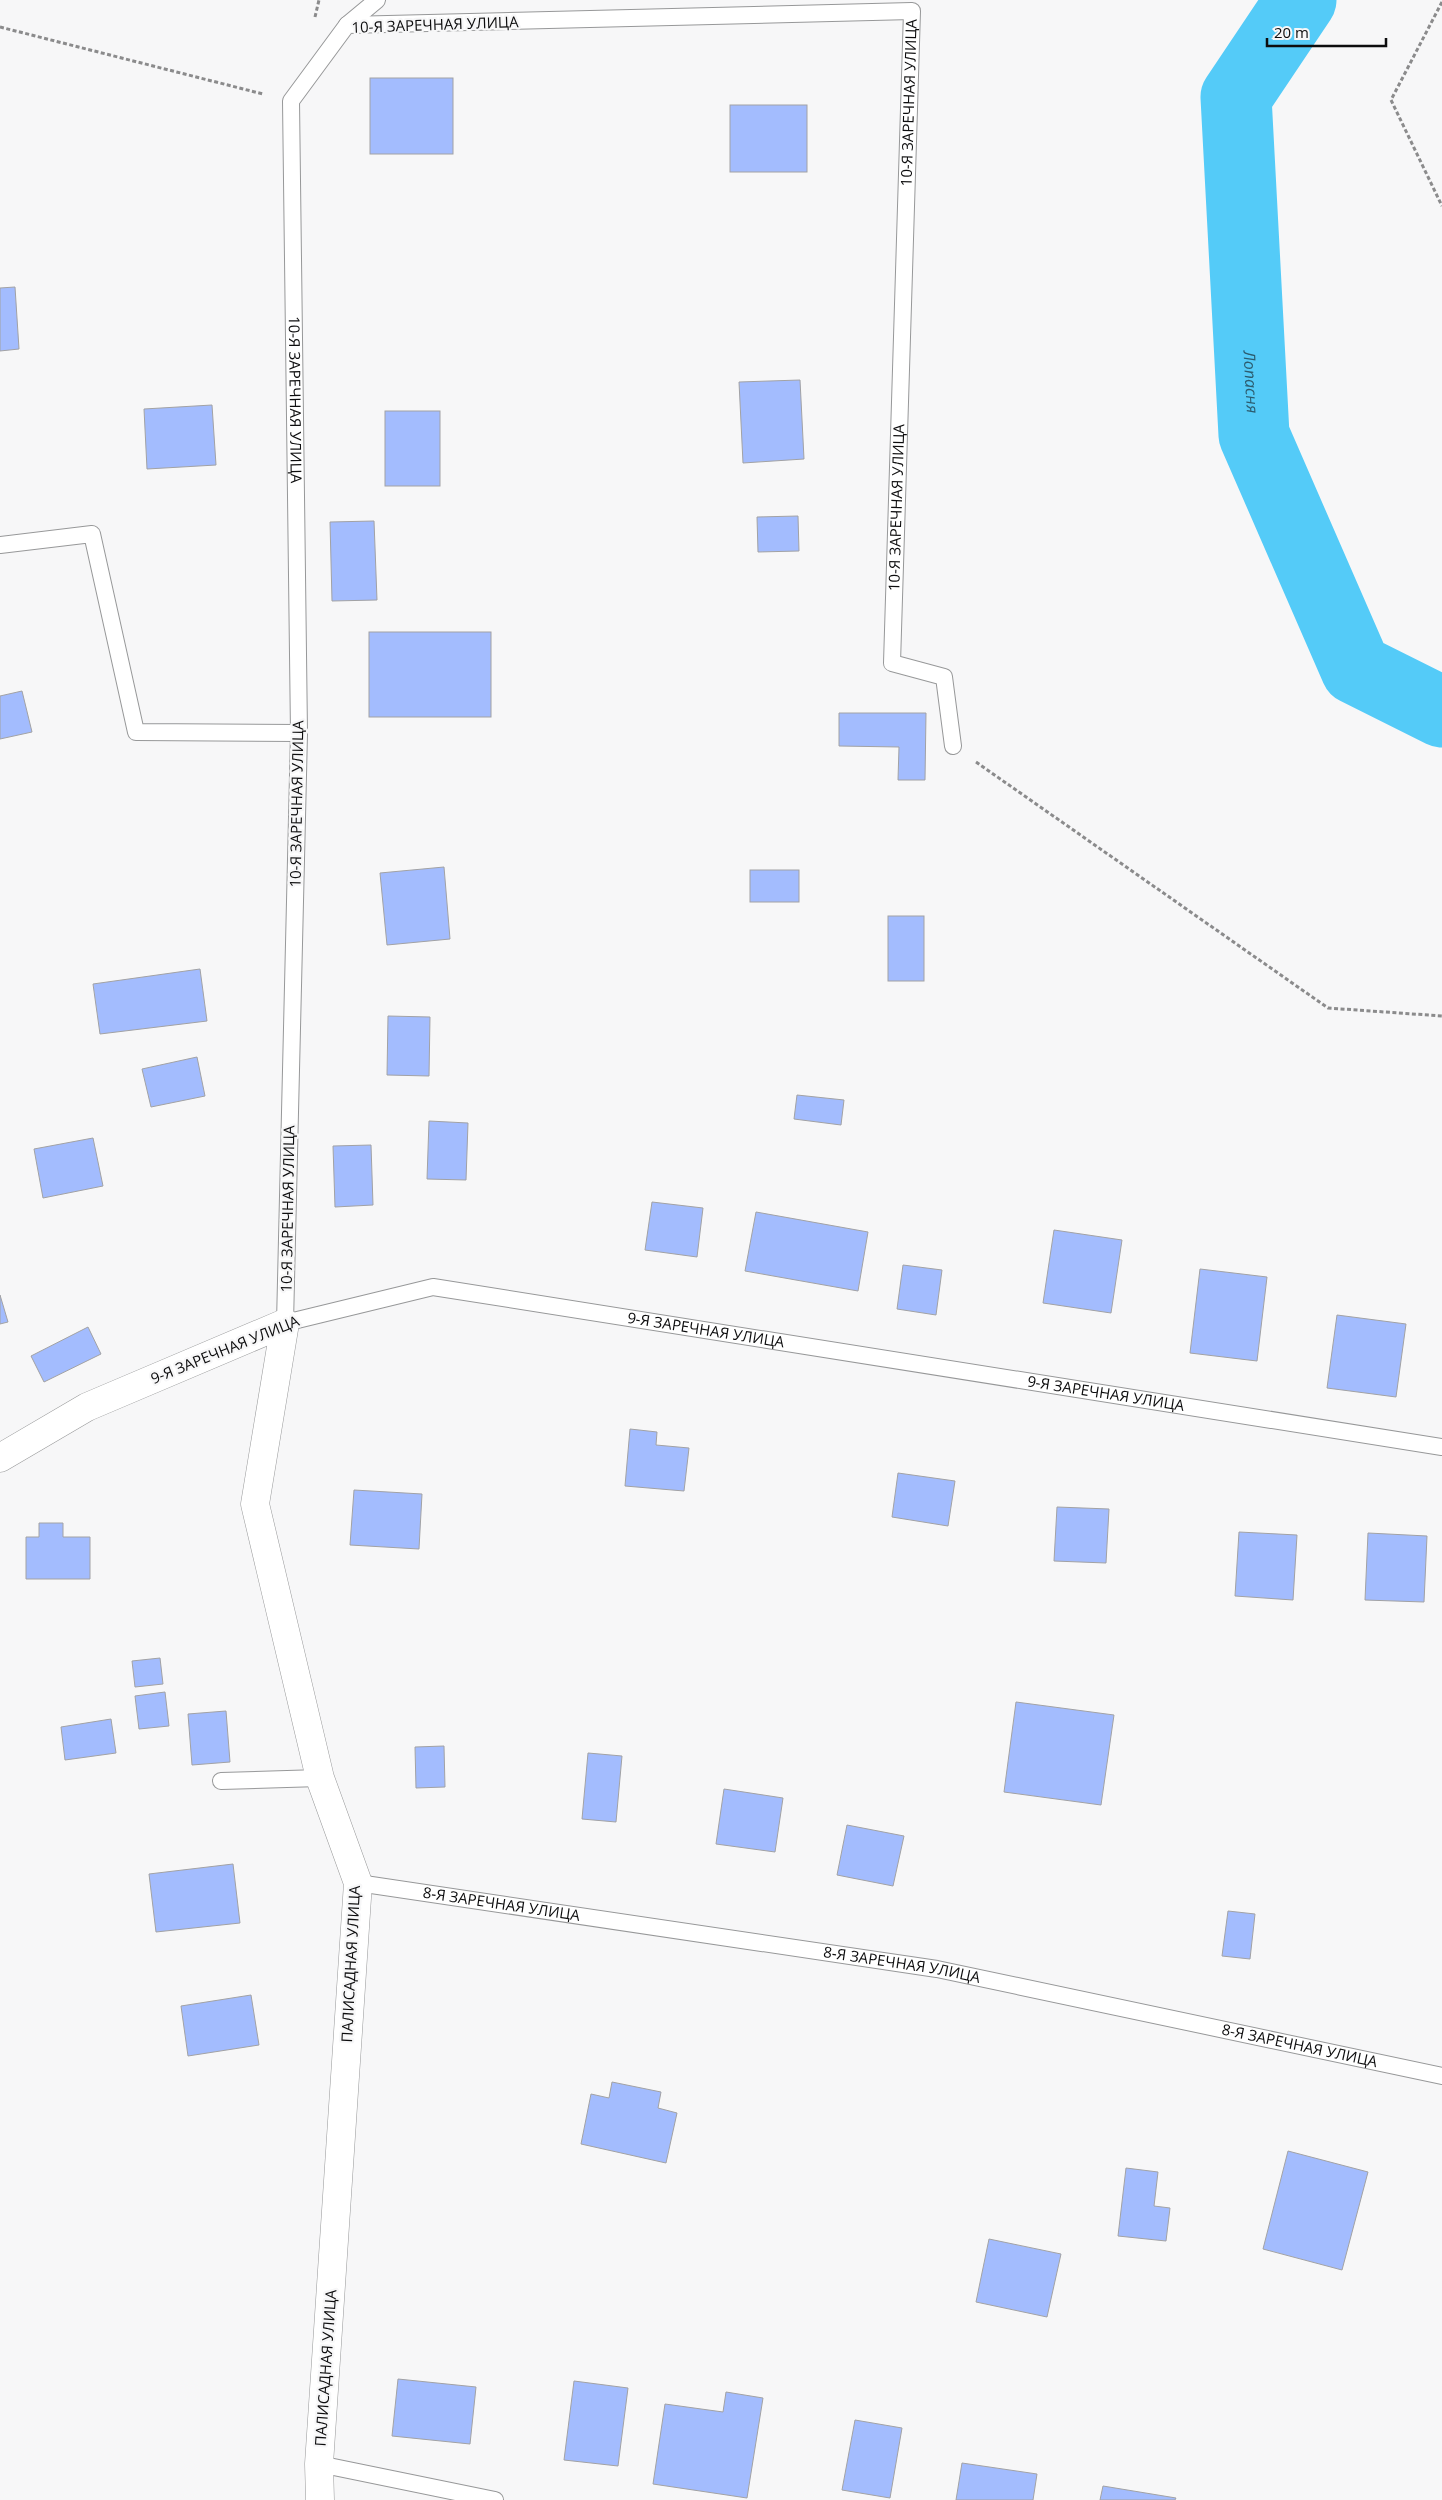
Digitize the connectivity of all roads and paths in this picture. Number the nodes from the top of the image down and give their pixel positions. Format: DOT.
graph roads {
  1 [pos="377,0"];
  2 [pos="1442,2"];
  3 [pos="912,6"];
  4 [pos="347,25"];
  5 [pos="0,27"];
  6 [pos="291,101"];
  7 [pos="1442,206"];
  8 [pos="0,545"];
  9 [pos="299,733"];
  10 [pos="952,746"];
  11 [pos="1442,1016"];
  12 [pos="285,1323"];
  13 [pos="1442,1447"];
  14 [pos="0,1458"];
  15 [pos="320,1778"];
  16 [pos="221,1780"];
  17 [pos="358,1882"];
  18 [pos="1442,2076"];
  19 [pos="319,2464"];
  20 [pos="320,2500"];
  21 [pos="495,2500"];
  1 -- 4 [label="lane"];
  2 -- 7 [label="path"];
  3 -- 4 [label="lane, 10-Я ЗАРЕЧНАЯ УЛИЦА"];
  3 -- 10 [label="lane, 10-Я ЗАРЕЧНАЯ УЛИЦА"];
  4 -- 6 [label="lane, 10-Я ЗАРЕЧНАЯ УЛИЦА"];
  5 -- 6 [label="path"];
  6 -- 9 [label="lane, 10-Я ЗАРЕЧНАЯ УЛИЦА"];
  8 -- 9 [label="lane"];
  9 -- 12 [label="lane, 10-Я ЗАРЕЧНАЯ УЛИЦА"];
  10 -- 11 [label="path"];
  12 -- 13 [label="lane, 9-Я ЗАРЕЧНАЯ УЛИЦА"];
  12 -- 14 [label="street, 9-Я ЗАРЕЧНАЯ УЛИЦА"];
  12 -- 15 [label="street, ПАЛИСАДНАЯ УЛИЦА"];
  15 -- 16 [label="lane"];
  15 -- 17 [label="street, ПАЛИСАДНАЯ УЛИЦА"];
  17 -- 18 [label="lane, 8-Я ЗАРЕЧНАЯ УЛИЦА"];
  17 -- 19 [label="street, ПАЛИСАДНАЯ УЛИЦА"];
  19 -- 20 [label="street, ПАЛИСАДНАЯ УЛИЦА"];
  19 -- 21 [label="lane"];
}
